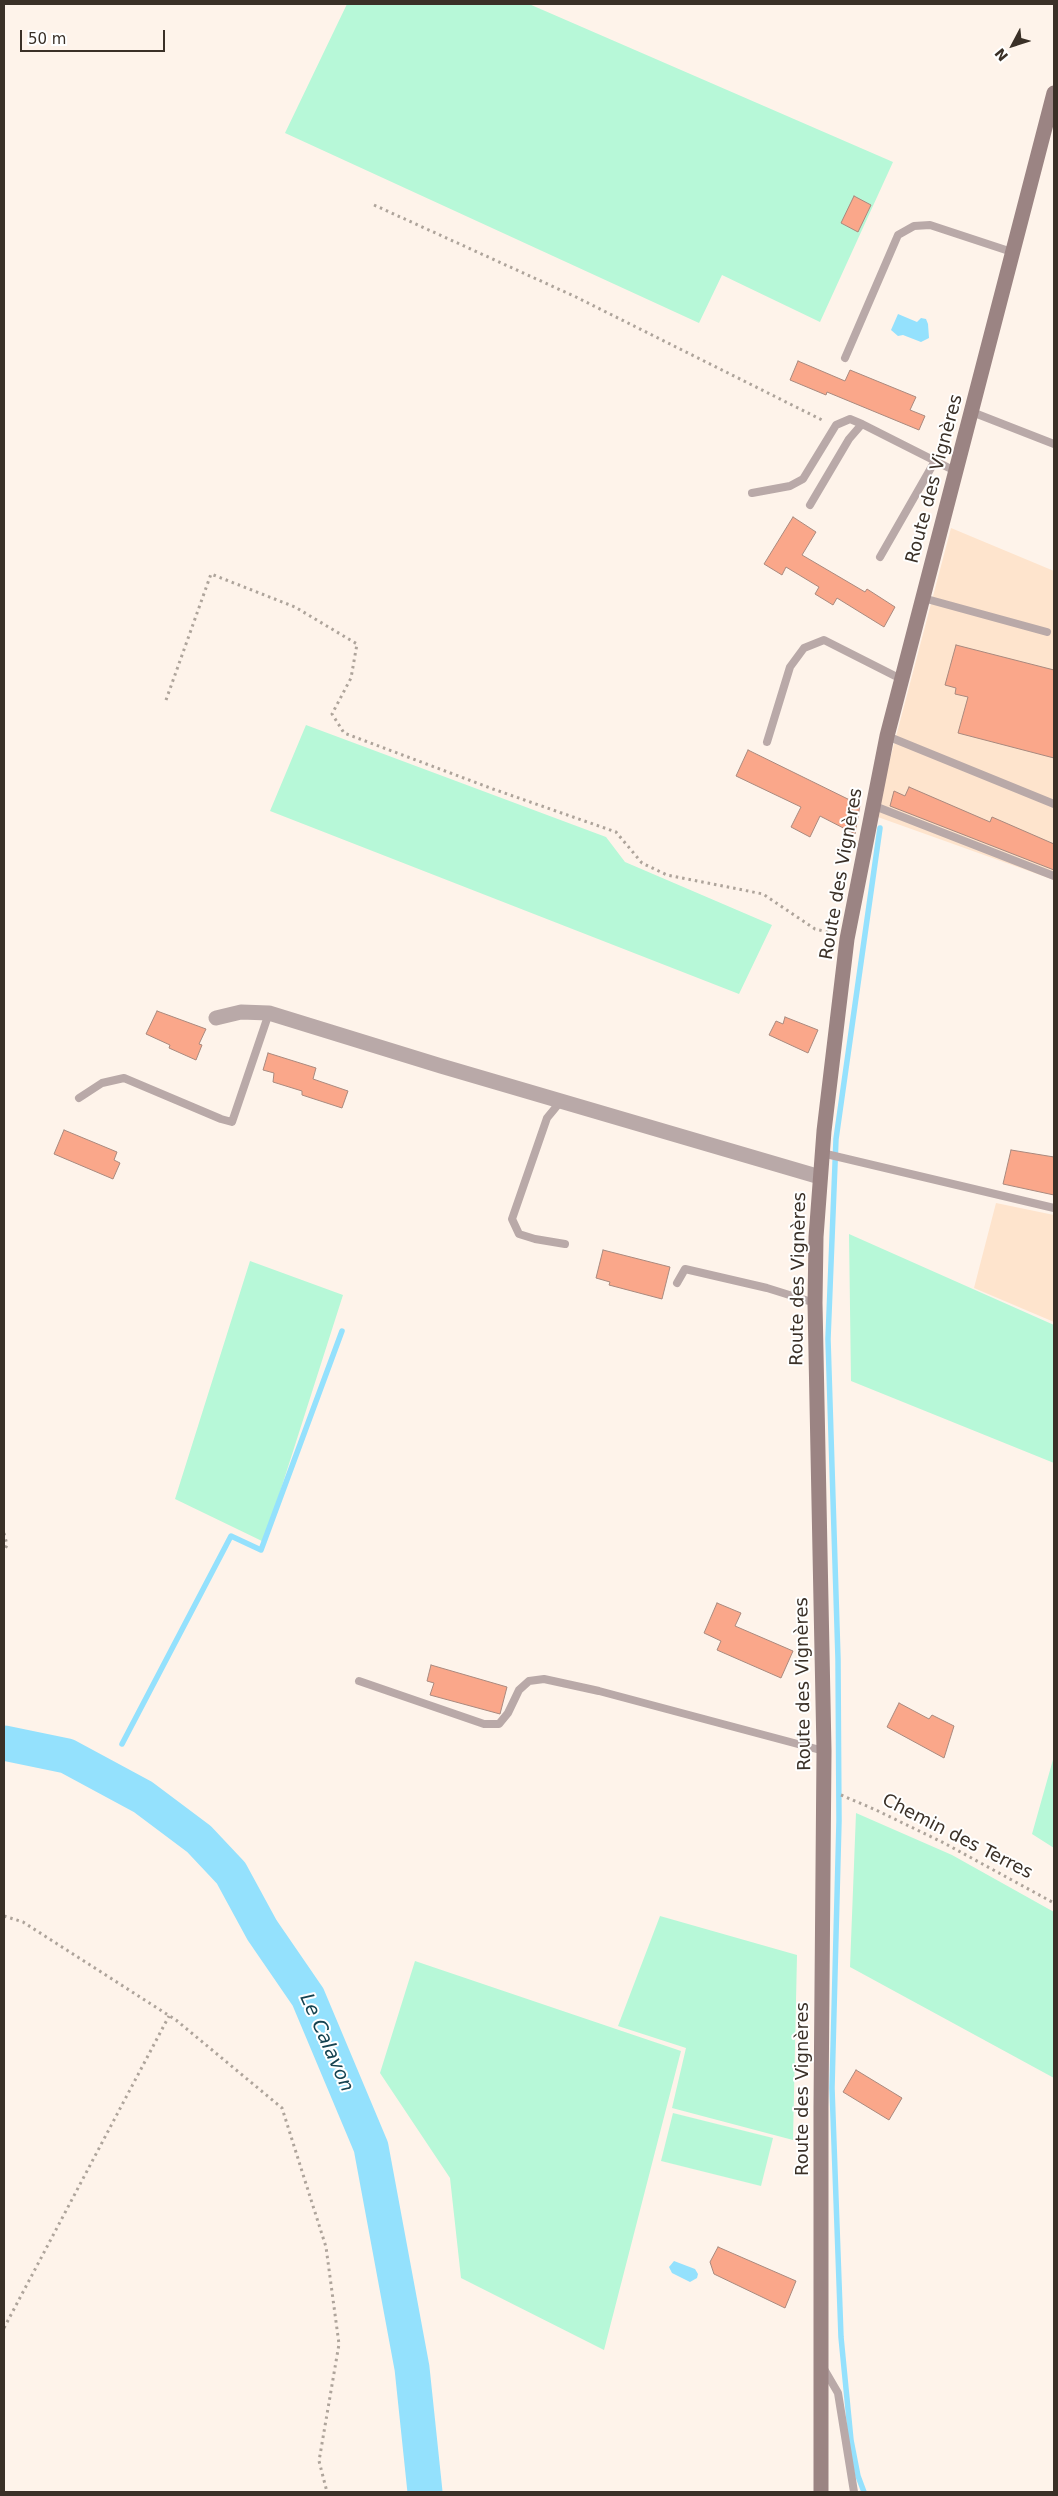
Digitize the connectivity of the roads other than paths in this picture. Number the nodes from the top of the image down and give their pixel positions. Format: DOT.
graph roads {
  1 [pos="1054,93"];
  2 [pos="1014,253"];
  3 [pos="845,358"];
  4 [pos="972,412"];
  5 [pos="862,424"];
  6 [pos="1054,444"];
  7 [pos="935,461"];
  8 [pos="957,472"];
  9 [pos="752,493"];
  10 [pos="810,505"];
  11 [pos="880,558"];
  12 [pos="923,598"];
  13 [pos="1047,632"];
  14 [pos="901,678"];
  15 [pos="887,736"];
  16 [pos="767,742"];
  17 [pos="1054,804"];
  18 [pos="872,805"];
  19 [pos="1054,876"];
  20 [pos="269,1013"];
  21 [pos="216,1018"];
  22 [pos="79,1098"];
  23 [pos="561,1101"];
  24 [pos="822,1153"];
  25 [pos="820,1177"];
  26 [pos="1054,1208"];
  27 [pos="565,1244"];
  28 [pos="677,1283"];
  29 [pos="815,1303"];
  30 [pos="359,1681"];
  31 [pos="824,1751"];
  32 [pos="821,2363"];
  33 [pos="821,2492"];
  34 [pos="854,2492"];
  1 -- 2 [label="street, Route des Vignères"];
  2 -- 3 [label="lane"];
  2 -- 4 [label="street, Route des Vignères"];
  4 -- 6 [label="lane"];
  4 -- 8 [label="street, Route des Vignères"];
  5 -- 7 [label="lane"];
  5 -- 9 [label="lane"];
  5 -- 10 [label="lane"];
  7 -- 8 [label="lane"];
  7 -- 11 [label="lane"];
  8 -- 12 [label="street, Route des Vignères"];
  12 -- 13 [label="lane"];
  12 -- 14 [label="street, Route des Vignères"];
  14 -- 15 [label="street, Route des Vignères"];
  14 -- 16 [label="lane"];
  15 -- 17 [label="lane"];
  15 -- 18 [label="street, Route des Vignères"];
  18 -- 19 [label="lane"];
  18 -- 24 [label="street, Route des Vignères"];
  20 -- 21 [label="street"];
  20 -- 22 [label="lane"];
  20 -- 23 [label="street"];
  23 -- 25 [label="street"];
  23 -- 27 [label="lane"];
  24 -- 25 [label="street, Route des Vignères"];
  24 -- 26 [label="lane"];
  25 -- 29 [label="street, Route des Vignères"];
  28 -- 29 [label="lane"];
  29 -- 31 [label="street, Route des Vignères"];
  30 -- 31 [label="lane"];
  31 -- 32 [label="street, Route des Vignères"];
  32 -- 33 [label="street, Route des Vignères"];
  32 -- 34 [label="lane"];
}
